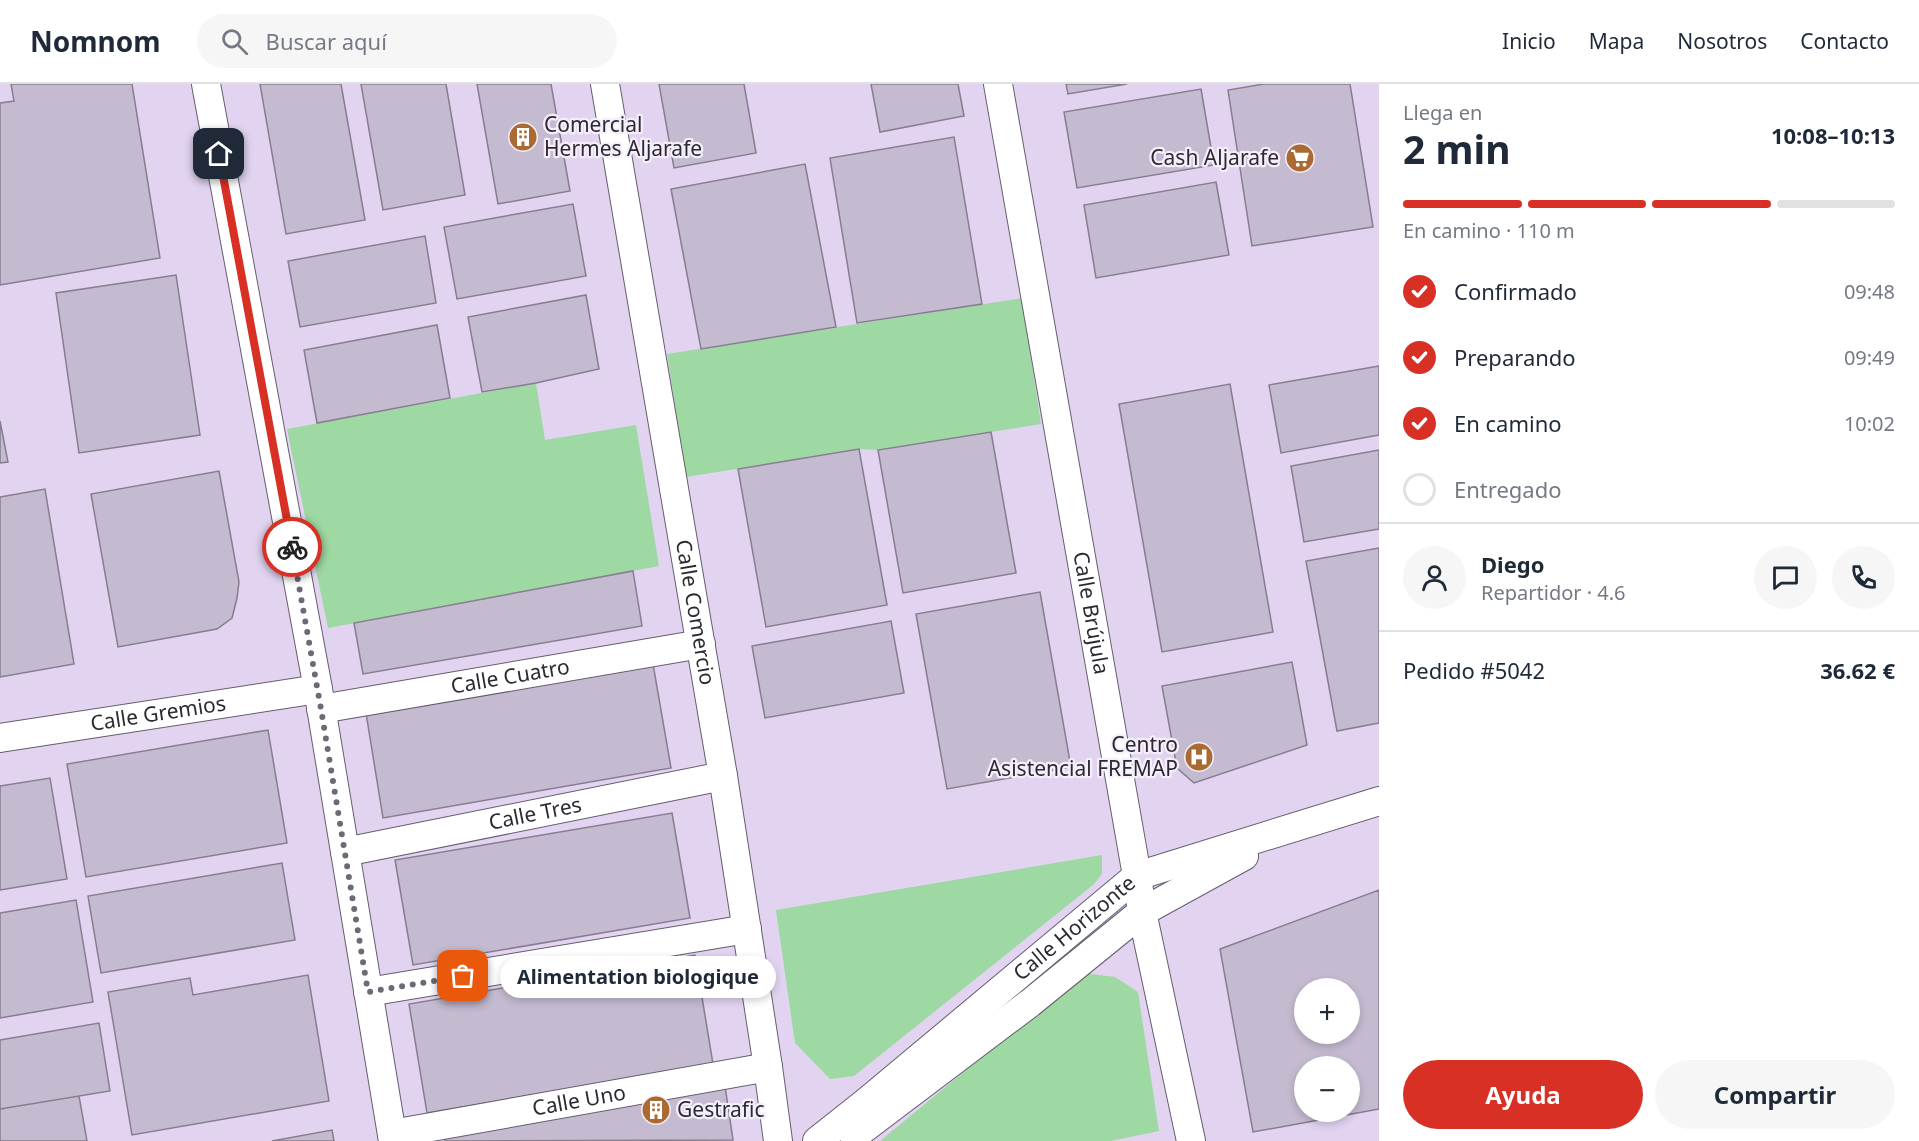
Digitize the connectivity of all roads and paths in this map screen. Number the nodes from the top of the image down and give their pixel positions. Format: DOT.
graph roads {
  1 [pos="206,84"];
  2 [pos="605,84"];
  3 [pos="998,84"];
  4 [pos="701,644"];
  5 [pos="320,699"];
  6 [pos="0,738"];
  7 [pos="723,776"];
  8 [pos="1379,801"];
  9 [pos="1379,816"];
  10 [pos="345,852"];
  11 [pos="1137,876"];
  12 [pos="1142,912"];
  13 [pos="747,929"];
  14 [pos="368,992"];
  15 [pos="768,1067"];
  16 [pos="392,1138"];
  17 [pos="778,1141"];
  18 [pos="817,1141"];
  19 [pos="847,1141"];
  20 [pos="1191,1141"];
  1 -- 5 [label="street"];
  2 -- 4 [label="street, Calle Comercio"];
  3 -- 11 [label="street, Calle Brújula"];
  4 -- 5 [label="street, Calle Cuatro"];
  4 -- 7 [label="street, Calle Comercio"];
  5 -- 6 [label="street, Calle Gremios"];
  5 -- 10 [label="street"];
  7 -- 10 [label="street, Calle Tres"];
  7 -- 13 [label="street, Calle Comercio"];
  8 -- 11 [label="street, Calle Horizonte"];
  9 -- 12 [label="street, Calle Horizonte"];
  10 -- 14 [label="street"];
  11 -- 12 [label="street, Calle Brújula"];
  11 -- 18 [label="street, Calle Horizonte"];
  12 -- 19 [label="street, Calle Horizonte"];
  12 -- 20 [label="street, Calle Brújula"];
  13 -- 14 [label="street"];
  13 -- 15 [label="street, Calle Comercio"];
  14 -- 16 [label="street"];
  15 -- 16 [label="street, Calle Uno"];
  15 -- 17 [label="street, Calle Comercio"];
}
